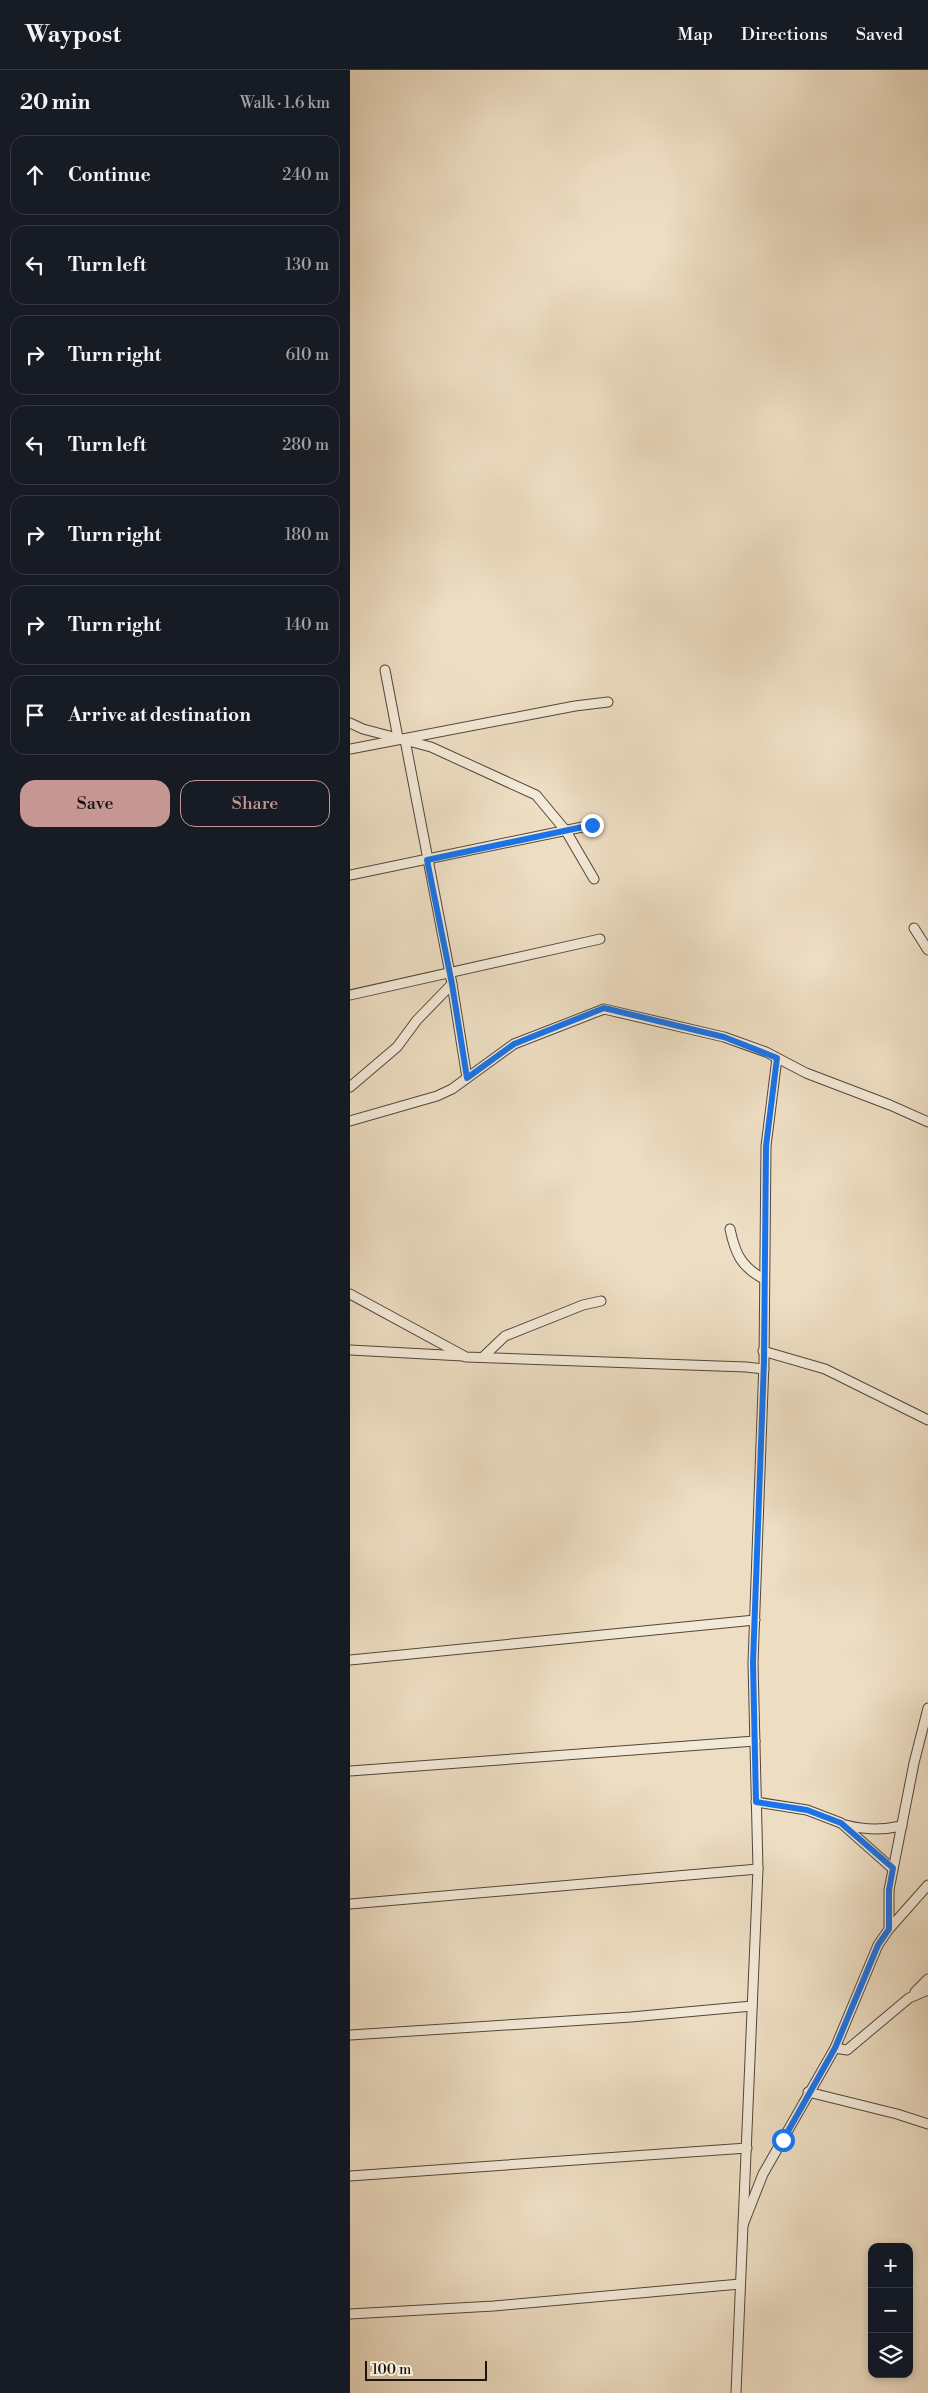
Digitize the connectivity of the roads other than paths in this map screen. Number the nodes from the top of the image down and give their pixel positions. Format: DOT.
graph roads {
  1 [pos="385,670"];
  2 [pos="608,702"];
  3 [pos="350,723"];
  4 [pos="401,739"];
  5 [pos="350,749"];
  6 [pos="592,825"];
  7 [pos="566,831"];
  8 [pos="427,860"];
  9 [pos="350,876"];
  10 [pos="594,880"];
  11 [pos="914,928"];
  12 [pos="600,939"];
  13 [pos="928,950"];
  14 [pos="450,973"];
  15 [pos="452,984"];
  16 [pos="350,995"];
  17 [pos="777,1058"];
  18 [pos="467,1078"];
  19 [pos="350,1087"];
  20 [pos="350,1121"];
  21 [pos="928,1122"];
  22 [pos="730,1228"];
  23 [pos="764,1279"];
  24 [pos="350,1294"];
  25 [pos="601,1301"];
  26 [pos="350,1350"];
  27 [pos="762,1351"];
  28 [pos="466,1357"];
  29 [pos="483,1357"];
  30 [pos="764,1370"];
  31 [pos="928,1420"];
  32 [pos="755,1620"];
  33 [pos="350,1660"];
  34 [pos="928,1708"];
  35 [pos="755,1741"];
  36 [pos="350,1771"];
  37 [pos="756,1802"];
  38 [pos="841,1823"];
  39 [pos="902,1826"];
  40 [pos="893,1868"];
  41 [pos="758,1869"];
  42 [pos="928,1885"];
  43 [pos="350,1904"];
  44 [pos="889,1929"];
  45 [pos="928,1980"];
  46 [pos="928,1990"];
  47 [pos="909,1998"];
  48 [pos="752,2006"];
  49 [pos="350,2035"];
  50 [pos="835,2048"];
  51 [pos="808,2092"];
  52 [pos="928,2124"];
  53 [pos="747,2148"];
  54 [pos="350,2176"];
  55 [pos="743,2225"];
  56 [pos="740,2284"];
  57 [pos="350,2314"];
  58 [pos="736,2393"];
  1 -- 4 [label="street"];
  2 -- 4 [label="street"];
  3 -- 4 [label="street"];
  4 -- 5 [label="street"];
  4 -- 7 [label="street"];
  4 -- 8 [label="street"];
  6 -- 7 [label="street"];
  7 -- 8 [label="street"];
  7 -- 10 [label="street"];
  8 -- 9 [label="street"];
  8 -- 14 [label="street"];
  11 -- 13 [label="street"];
  12 -- 14 [label="street"];
  14 -- 15 [label="street"];
  14 -- 16 [label="street"];
  15 -- 18 [label="street"];
  15 -- 19 [label="street"];
  17 -- 18 [label="street"];
  17 -- 21 [label="street"];
  17 -- 23 [label="street"];
  18 -- 20 [label="street"];
  22 -- 23 [label="street"];
  23 -- 27 [label="street"];
  24 -- 28 [label="street"];
  25 -- 29 [label="street"];
  26 -- 28 [label="street"];
  27 -- 30 [label="street"];
  27 -- 31 [label="street"];
  28 -- 29 [label="street"];
  29 -- 30 [label="street"];
  30 -- 32 [label="street"];
  32 -- 33 [label="street"];
  32 -- 35 [label="street"];
  34 -- 39 [label="street"];
  35 -- 36 [label="street"];
  35 -- 37 [label="street"];
  37 -- 38 [label="street"];
  37 -- 41 [label="street"];
  38 -- 39 [label="street"];
  38 -- 40 [label="street"];
  39 -- 40 [label="street"];
  40 -- 44 [label="street"];
  41 -- 43 [label="street"];
  41 -- 48 [label="street"];
  42 -- 44 [label="street"];
  44 -- 50 [label="street"];
  45 -- 47 [label="street"];
  46 -- 47 [label="street"];
  47 -- 50 [label="street"];
  48 -- 49 [label="street"];
  48 -- 53 [label="street"];
  50 -- 51 [label="street"];
  51 -- 52 [label="street"];
  51 -- 55 [label="street"];
  53 -- 54 [label="street"];
  53 -- 55 [label="street"];
  55 -- 56 [label="street"];
  56 -- 57 [label="street"];
  56 -- 58 [label="street"];
}
